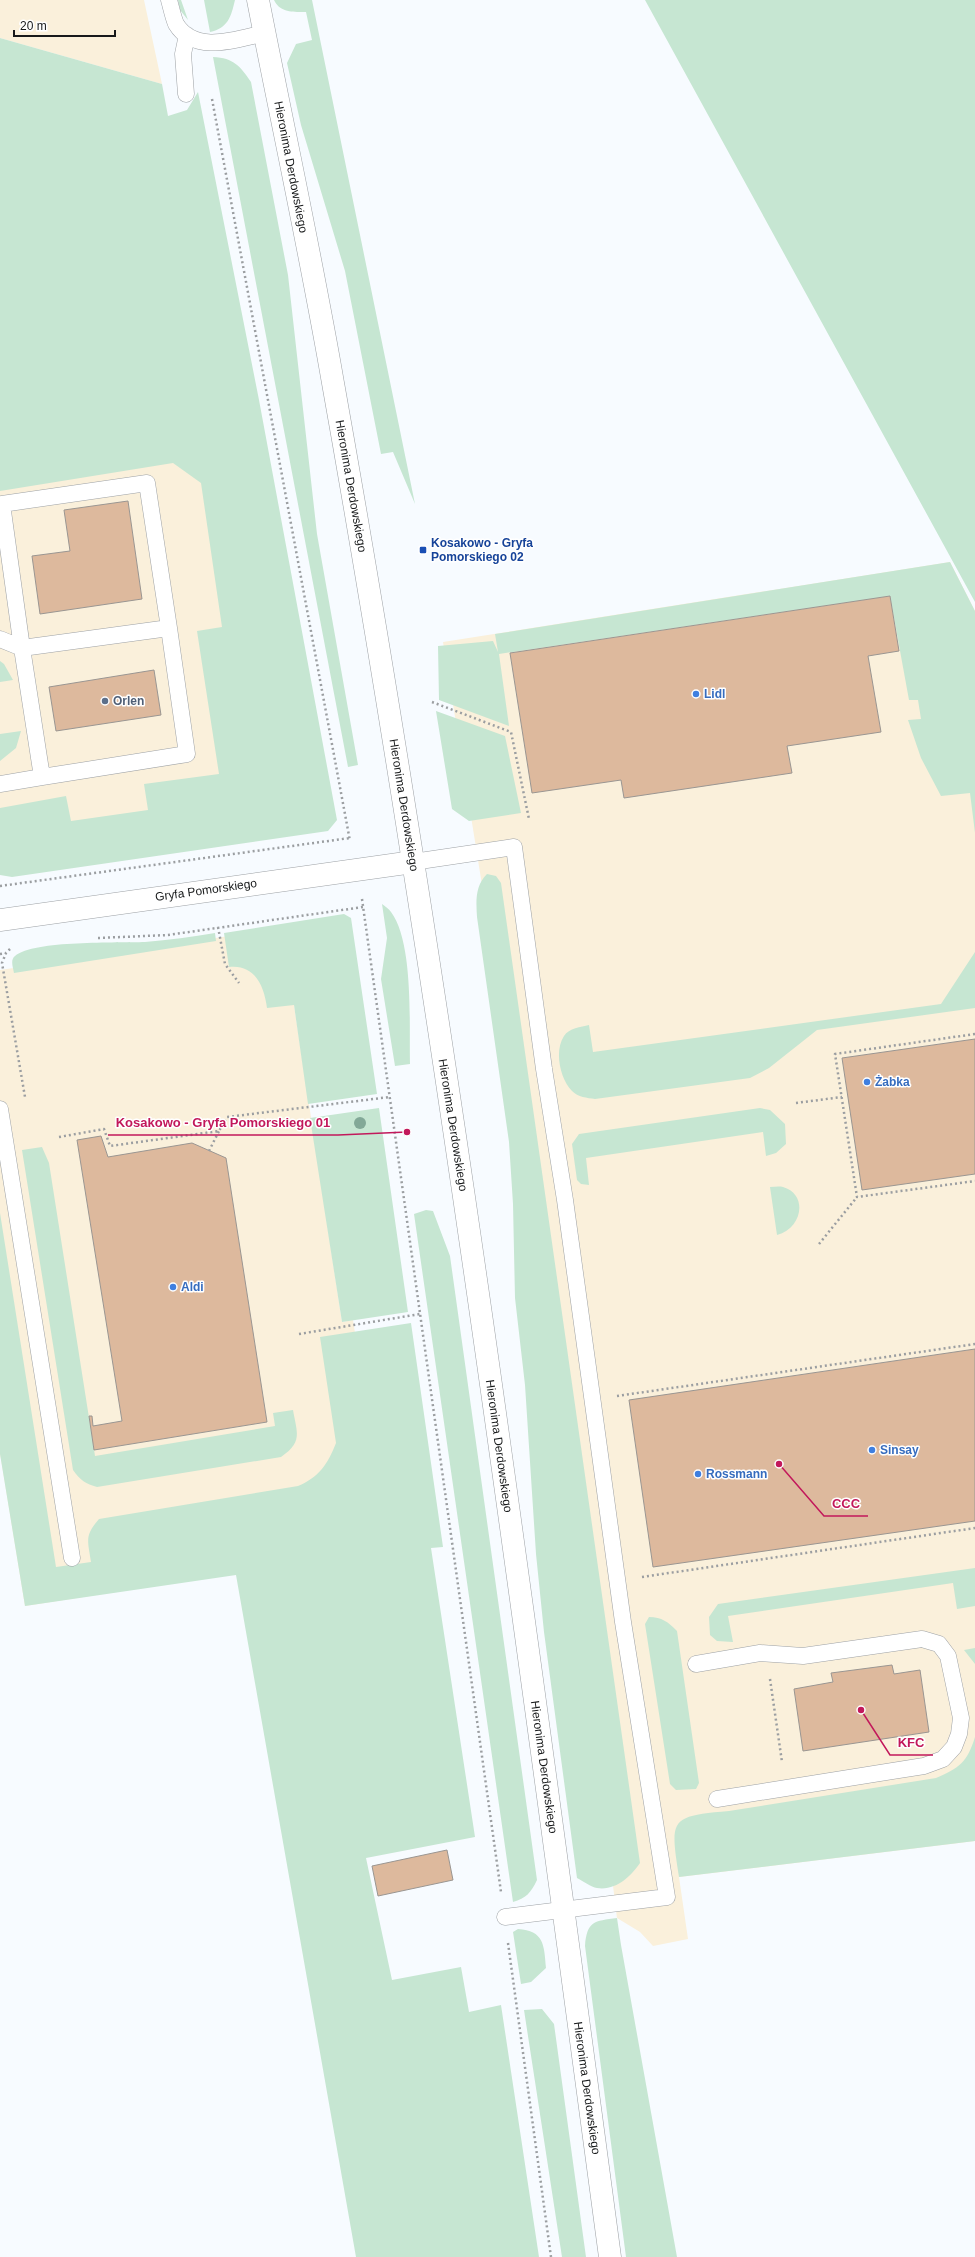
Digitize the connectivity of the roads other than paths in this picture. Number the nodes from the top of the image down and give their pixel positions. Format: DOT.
graph roads {
  1 [pos="169,0"];
  2 [pos="258,0"];
  3 [pos="265,33"];
  4 [pos="187,35"];
  5 [pos="186,94"];
  6 [pos="169,628"];
  7 [pos="0,639"];
  8 [pos="22,648"];
  9 [pos="42,777"];
  10 [pos="0,784"];
  11 [pos="413,862"];
  12 [pos="0,920"];
  13 [pos="0,1109"];
  14 [pos="72,1558"];
  15 [pos="696,1664"];
  16 [pos="716,1799"];
  17 [pos="564,1909"];
  18 [pos="505,1917"];
  19 [pos="610,2257"];
  1 -- 4 [label="lane"];
  2 -- 3 [label="main road, Hieronima Derdowskiego"];
  3 -- 4 [label="lane"];
  3 -- 11 [label="main road, Hieronima Derdowskiego"];
  4 -- 5 [label="lane"];
  6 -- 8 [label="lane"];
  6 -- 8 [label="lane"];
  6 -- 9 [label="lane"];
  7 -- 8 [label="lane"];
  8 -- 9 [label="lane"];
  9 -- 10 [label="lane"];
  11 -- 12 [label="main road, Gryfa Pomorskiego"];
  11 -- 17 [label="main road, Hieronima Derdowskiego"];
  11 -- 17 [label="lane"];
  13 -- 14 [label="lane"];
  15 -- 16 [label="lane"];
  17 -- 18 [label="lane"];
  17 -- 19 [label="main road, Hieronima Derdowskiego"];
}
